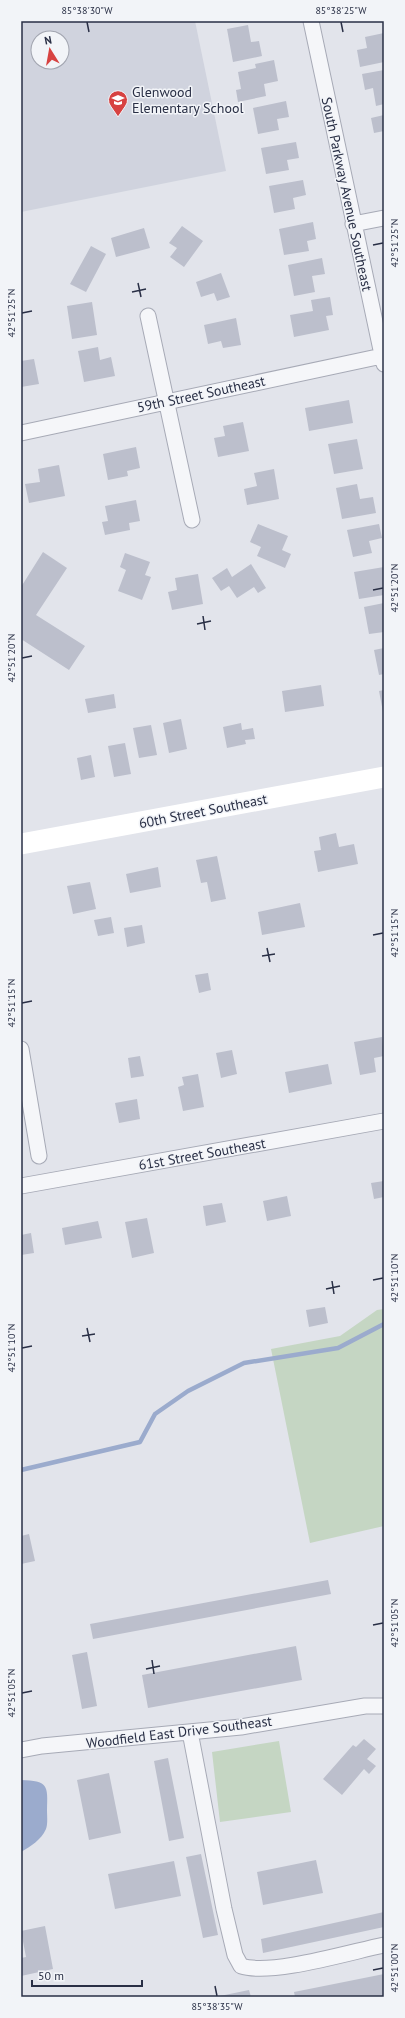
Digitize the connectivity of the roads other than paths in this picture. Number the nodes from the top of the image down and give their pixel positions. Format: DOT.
graph roads {
  1 [pos="311,21"];
  2 [pos="384,218"];
  3 [pos="353,224"];
  4 [pos="148,316"];
  5 [pos="383,361"];
  6 [pos="167,401"];
  7 [pos="21,433"];
  8 [pos="192,520"];
  9 [pos="384,777"];
  10 [pos="21,844"];
  11 [pos="21,1049"];
  12 [pos="23,1071"];
  13 [pos="384,1121"];
  14 [pos="39,1156"];
  15 [pos="21,1186"];
  16 [pos="384,1706"];
  17 [pos="190,1732"];
  18 [pos="21,1750"];
  19 [pos="384,1945"];
  1 -- 3 [label="street, South Parkway Avenue Southeast"];
  2 -- 3 [label="street"];
  3 -- 5 [label="street, South Parkway Avenue Southeast"];
  4 -- 6 [label="street"];
  5 -- 6 [label="street, 59th Street Southeast"];
  6 -- 7 [label="street, 59th Street Southeast"];
  6 -- 8 [label="street"];
  9 -- 10 [label="main road, 60th Street Southeast"];
  11 -- 12 [label="street"];
  12 -- 14 [label="street"];
  13 -- 15 [label="street, 61st Street Southeast"];
  16 -- 17 [label="street, Woodfield East Drive Southeast"];
  17 -- 18 [label="street, Woodfield East Drive Southeast"];
  17 -- 19 [label="street"];
}
